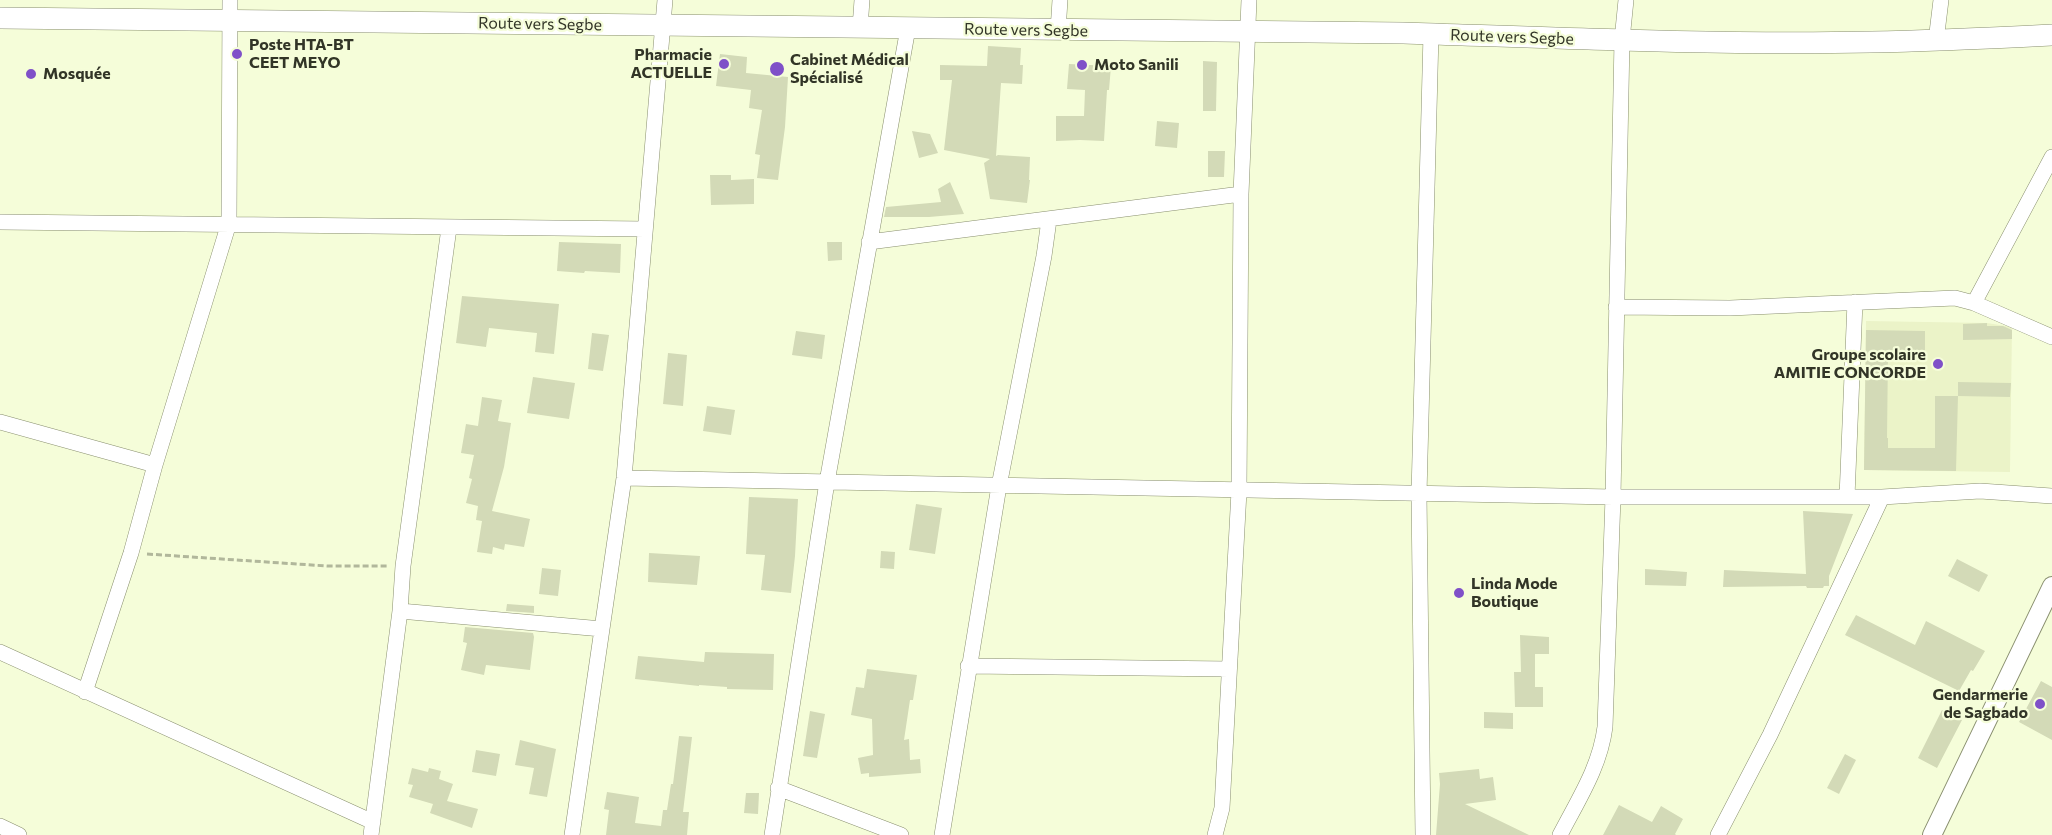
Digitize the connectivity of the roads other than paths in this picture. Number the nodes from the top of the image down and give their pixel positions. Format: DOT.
graph roads {
  1 [pos="230,0"];
  2 [pos="665,0"];
  3 [pos="862,0"];
  4 [pos="1060,0"];
  5 [pos="1249,0"];
  6 [pos="1626,0"];
  7 [pos="1941,0"];
  8 [pos="0,18"];
  9 [pos="230,21"];
  10 [pos="663,26"];
  11 [pos="860,28"];
  12 [pos="908,28"];
  13 [pos="1058,30"];
  14 [pos="1246,32"];
  15 [pos="1431,34"];
  16 [pos="2052,35"];
  17 [pos="1622,40"];
  18 [pos="1936,40"];
  19 [pos="2052,157"];
  20 [pos="1241,194"];
  21 [pos="1049,220"];
  22 [pos="0,222"];
  23 [pos="229,223"];
  24 [pos="449,228"];
  25 [pos="645,229"];
  26 [pos="869,242"];
  27 [pos="1855,302"];
  28 [pos="1974,303"];
  29 [pos="1616,307"];
  30 [pos="2052,337"];
  31 [pos="0,422"];
  32 [pos="155,465"];
  33 [pos="624,478"];
  34 [pos="827,482"];
  35 [pos="999,486"];
  36 [pos="1239,490"];
  37 [pos="1419,494"];
  38 [pos="2052,496"];
  39 [pos="1612,497"];
  40 [pos="1847,497"];
  41 [pos="1882,497"];
  42 [pos="2052,586"];
  43 [pos="400,611"];
  44 [pos="2046,615"];
  45 [pos="602,630"];
  46 [pos="0,652"];
  47 [pos="968,666"];
  48 [pos="1229,669"];
  49 [pos="85,692"];
  50 [pos="778,788"];
  51 [pos="0,826"];
  52 [pos="372,829"];
  53 [pos="19,835"];
  54 [pos="572,835"];
  55 [pos="772,835"];
  56 [pos="901,835"];
  57 [pos="942,835"];
  58 [pos="1215,835"];
  59 [pos="1423,835"];
  60 [pos="1560,835"];
  61 [pos="1718,835"];
  62 [pos="1932,835"];
  1 -- 9 [label="street"];
  2 -- 10 [label="street"];
  3 -- 11 [label="street"];
  4 -- 13 [label="street"];
  5 -- 14 [label="street"];
  6 -- 17 [label="street"];
  7 -- 18 [label="street"];
  8 -- 9 [label="main road, Route vers Segbe"];
  9 -- 10 [label="main road, Route vers Segbe"];
  9 -- 23 [label="street"];
  10 -- 11 [label="main road, Route vers Segbe"];
  10 -- 25 [label="street"];
  11 -- 12 [label="main road, Route vers Segbe"];
  12 -- 13 [label="main road, Route vers Segbe"];
  12 -- 26 [label="street"];
  13 -- 14 [label="main road, Route vers Segbe"];
  14 -- 15 [label="main road, Route vers Segbe"];
  14 -- 20 [label="street"];
  15 -- 17 [label="main road, Route vers Segbe"];
  15 -- 37 [label="street"];
  16 -- 18 [label="main road, Route vers Segbe"];
  17 -- 18 [label="main road, Route vers Segbe"];
  17 -- 29 [label="street"];
  19 -- 28 [label="street"];
  20 -- 21 [label="street"];
  20 -- 36 [label="street"];
  21 -- 26 [label="street"];
  21 -- 35 [label="street"];
  22 -- 23 [label="street"];
  23 -- 24 [label="street"];
  23 -- 32 [label="street"];
  24 -- 25 [label="street"];
  24 -- 43 [label="street"];
  25 -- 33 [label="street"];
  26 -- 34 [label="street"];
  27 -- 28 [label="street"];
  27 -- 29 [label="street"];
  27 -- 40 [label="street"];
  28 -- 30 [label="street"];
  29 -- 39 [label="street"];
  31 -- 32 [label="street"];
  32 -- 49 [label="street"];
  33 -- 34 [label="street"];
  33 -- 45 [label="street"];
  34 -- 35 [label="street"];
  34 -- 50 [label="street"];
  35 -- 36 [label="street"];
  35 -- 47 [label="street"];
  36 -- 37 [label="street"];
  36 -- 48 [label="street"];
  37 -- 39 [label="street"];
  37 -- 59 [label="street"];
  38 -- 41 [label="street"];
  39 -- 40 [label="street"];
  39 -- 60 [label="street"];
  40 -- 41 [label="street"];
  41 -- 61 [label="street"];
  42 -- 44 [label="street"];
  43 -- 45 [label="street"];
  43 -- 52 [label="street"];
  44 -- 62 [label="street"];
  45 -- 54 [label="street"];
  46 -- 49 [label="street"];
  47 -- 48 [label="street"];
  47 -- 57 [label="street"];
  48 -- 58 [label="street"];
  49 -- 52 [label="street"];
  50 -- 55 [label="street"];
  50 -- 56 [label="street"];
  51 -- 53 [label="street"];
}
